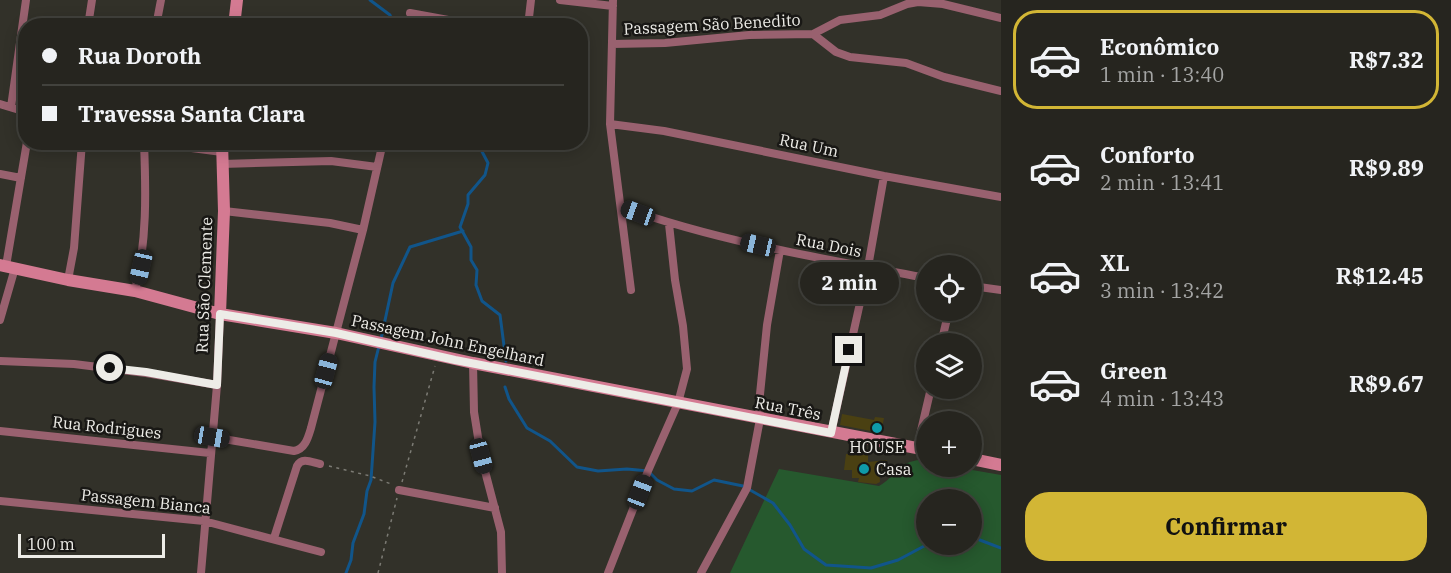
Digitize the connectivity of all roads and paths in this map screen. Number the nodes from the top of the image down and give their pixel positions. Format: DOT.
graph roads {
  1 [pos="26,0"];
  2 [pos="92,0"];
  3 [pos="161,0"];
  4 [pos="237,0"];
  5 [pos="531,0"];
  6 [pos="560,0"];
  7 [pos="613,3"];
  8 [pos="410,13"];
  9 [pos="23,18"];
  10 [pos="89,18"];
  11 [pos="158,18"];
  12 [pos="235,18"];
  13 [pos="437,18"];
  14 [pos="529,18"];
  15 [pos="1001,18"];
  16 [pos="813,34"];
  17 [pos="612,44"];
  18 [pos="18,57"];
  19 [pos="1001,91"];
  20 [pos="0,104"];
  21 [pos="11,107"];
  22 [pos="18,109"];
  23 [pos="610,124"];
  24 [pos="26,150"];
  25 [pos="81,150"];
  26 [pos="145,150"];
  27 [pos="201,150"];
  28 [pos="381,150"];
  29 [pos="222,153"];
  30 [pos="377,167"];
  31 [pos="0,174"];
  32 [pos="884,176"];
  33 [pos="21,178"];
  34 [pos="1001,197"];
  35 [pos="622,207"];
  36 [pos="224,211"];
  37 [pos="669,224"];
  38 [pos="363,230"];
  39 [pos="780,250"];
  40 [pos="7,266"];
  41 [pos="868,267"];
  42 [pos="916,276"];
  43 [pos="68,280"];
  44 [pos="982,287"];
  45 [pos="631,290"];
  46 [pos="1001,290"];
  47 [pos="135,291"];
  48 [pos="220,314"];
  49 [pos="0,320"];
  50 [pos="336,333"];
  51 [pos="437,356"];
  52 [pos="0,361"];
  53 [pos="473,363"];
  54 [pos="217,385"];
  55 [pos="678,403"];
  56 [pos="760,420"];
  57 [pos="0,431"];
  58 [pos="831,433"];
  59 [pos="212,437"];
  60 [pos="916,448"];
  61 [pos="210,453"];
  62 [pos="982,461"];
  63 [pos="320,464"];
  64 [pos="1001,465"];
  65 [pos="400,489"];
  66 [pos="0,501"];
  67 [pos="495,508"];
  68 [pos="204,520"];
  69 [pos="274,538"];
  70 [pos="321,552"];
  71 [pos="201,573"];
  72 [pos="378,573"];
  73 [pos="502,573"];
  74 [pos="608,573"];
  75 [pos="701,573"];
  1 -- 9 [label="street"];
  2 -- 10 [label="street"];
  3 -- 11 [label="street"];
  4 -- 12 [label="main road"];
  5 -- 14 [label="street"];
  6 -- 7 [label="street"];
  7 -- 17 [label="street"];
  8 -- 13 [label="street"];
  15 -- 16 [label="street, Passagem São Benedito"];
  16 -- 17 [label="street, Passagem São Benedito"];
  16 -- 19 [label="street, Passagem São Benedito"];
  17 -- 23 [label="street"];
  18 -- 21 [label="street"];
  20 -- 21 [label="street"];
  21 -- 22 [label="street"];
  23 -- 32 [label="street, Rua Um"];
  23 -- 35 [label="street"];
  24 -- 33 [label="street"];
  25 -- 43 [label="street"];
  26 -- 47 [label="street"];
  27 -- 29 [label="street"];
  28 -- 30 [label="street"];
  29 -- 30 [label="street"];
  29 -- 36 [label="main road, Rua São Clemente"];
  30 -- 38 [label="street"];
  31 -- 33 [label="street"];
  32 -- 34 [label="street, Rua Um"];
  32 -- 41 [label="street"];
  33 -- 40 [label="street"];
  35 -- 37 [label="street, Rua Dois"];
  35 -- 45 [label="street"];
  36 -- 38 [label="street"];
  36 -- 48 [label="main road, Rua São Clemente"];
  37 -- 39 [label="street, Rua Dois"];
  37 -- 55 [label="street"];
  38 -- 50 [label="street"];
  39 -- 41 [label="street, Rua Dois"];
  39 -- 56 [label="street"];
  40 -- 43 [label="main road, Passagem John Engelhard"];
  40 -- 49 [label="street"];
  41 -- 42 [label="street, Rua Dois"];
  41 -- 58 [label="street"];
  43 -- 47 [label="main road, Passagem John Engelhard"];
  44 -- 46 [label="street"];
  47 -- 48 [label="main road, Passagem John Engelhard"];
  48 -- 50 [label="main road, Passagem John Engelhard"];
  48 -- 54 [label="street, Rua São Clemente"];
  50 -- 51 [label="main road, Passagem John Engelhard"];
  50 -- 59 [label="street"];
  51 -- 53 [label="main road, Passagem John Engelhard"];
  51 -- 65 [label="path"];
  52 -- 54 [label="street"];
  53 -- 55 [label="main road, Passagem John Engelhard"];
  53 -- 67 [label="street"];
  54 -- 59 [label="street, Rua São Clemente"];
  55 -- 56 [label="main road, Rua Três"];
  55 -- 74 [label="street"];
  56 -- 58 [label="main road, Rua Três"];
  56 -- 75 [label="street"];
  57 -- 61 [label="street, Rua Rodrigues"];
  58 -- 60 [label="main road, Rua Três"];
  59 -- 61 [label="street, Rua São Clemente"];
  61 -- 68 [label="street, Rua São Clemente"];
  62 -- 64 [label="main road"];
  63 -- 65 [label="path"];
  63 -- 69 [label="street"];
  65 -- 67 [label="street"];
  65 -- 72 [label="path"];
  66 -- 68 [label="street, Passagem Bianca"];
  67 -- 73 [label="street"];
  68 -- 69 [label="street, Passagem Bianca"];
  68 -- 71 [label="street, Rua São Clemente"];
  69 -- 70 [label="street, Passagem Bianca"];
}
